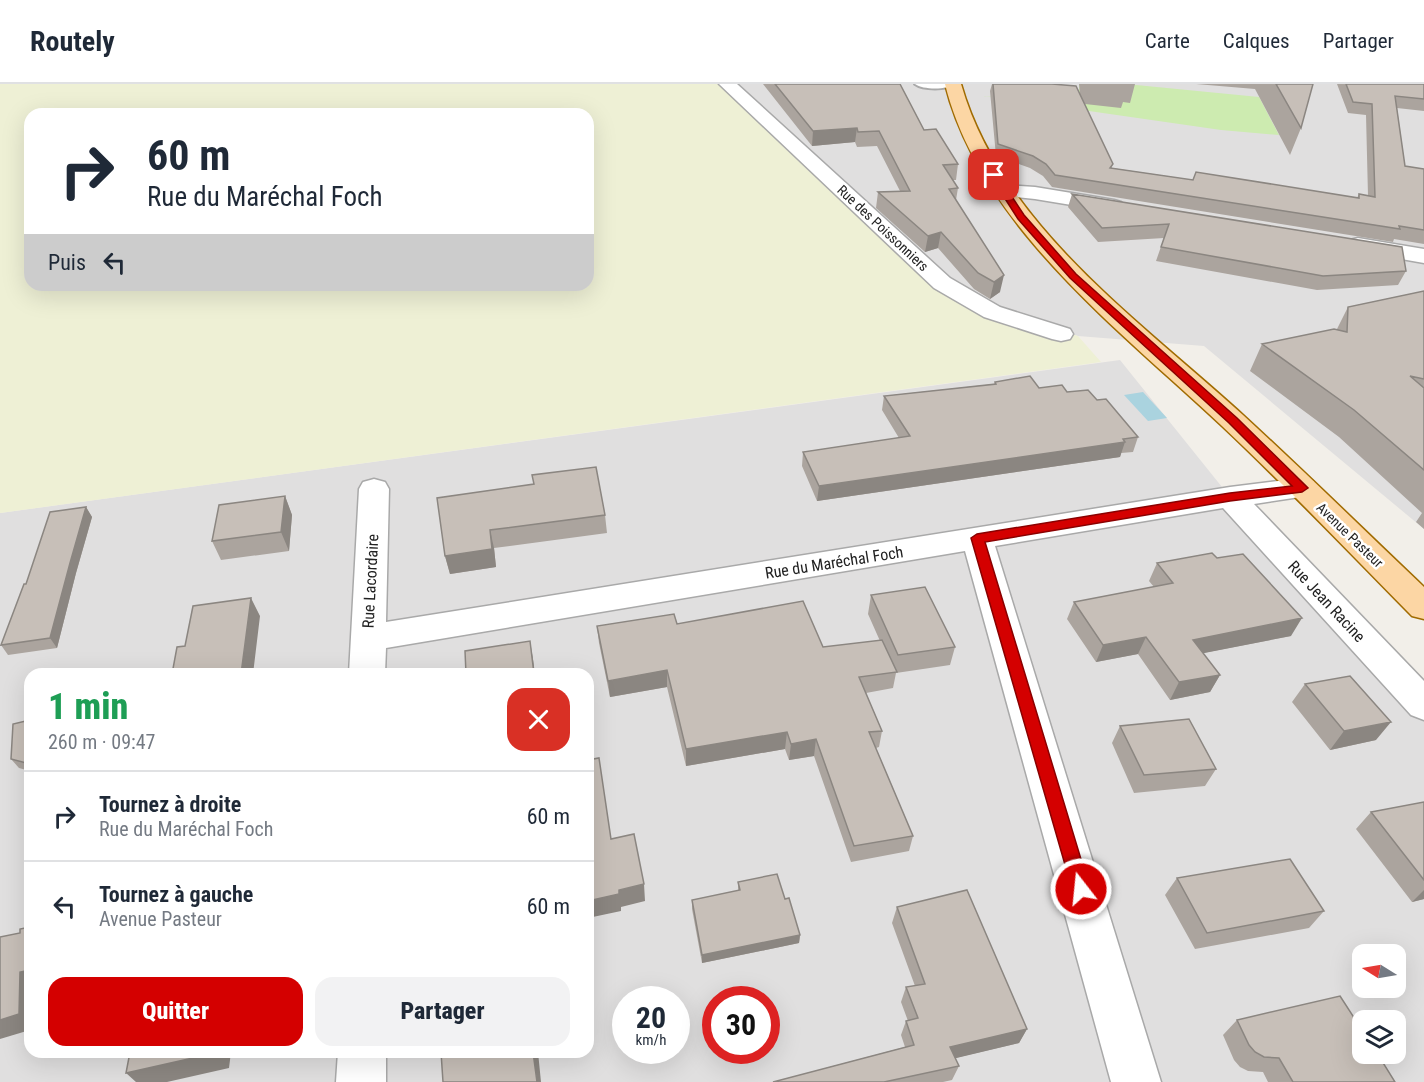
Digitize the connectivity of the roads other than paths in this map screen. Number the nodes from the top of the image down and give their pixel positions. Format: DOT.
graph roads {
  1 [pos="727,84"];
  2 [pos="921,84"];
  3 [pos="951,84"];
  4 [pos="1002,191"];
  5 [pos="1139,210"];
  6 [pos="1336,242"];
  7 [pos="1424,256"];
  8 [pos="1062,334"];
  9 [pos="1302,488"];
  10 [pos="374,489"];
  11 [pos="1230,497"];
  12 [pos="977,538"];
  13 [pos="1424,607"];
  14 [pos="367,638"];
  15 [pos="367,668"];
  16 [pos="1424,705"];
  17 [pos="362,1058"];
  18 [pos="361,1082"];
  19 [pos="1136,1082"];
  1 -- 8 [label="street, Rue des Poissonniers"];
  2 -- 3 [label="lane"];
  3 -- 4 [label="main road, Avenue Pasteur"];
  4 -- 5 [label="street"];
  4 -- 9 [label="main road, Avenue Pasteur"];
  6 -- 7 [label="street"];
  9 -- 11 [label="street, Rue du Maréchal Foch"];
  9 -- 13 [label="main road, Avenue Pasteur"];
  10 -- 14 [label="street, Rue Lacordaire"];
  11 -- 12 [label="street, Rue du Maréchal Foch"];
  11 -- 16 [label="street, Rue Jean Racine"];
  12 -- 14 [label="street, Rue du Maréchal Foch"];
  12 -- 19 [label="street"];
  14 -- 15 [label="street, Rue Lacordaire"];
  17 -- 18 [label="street"];
}
